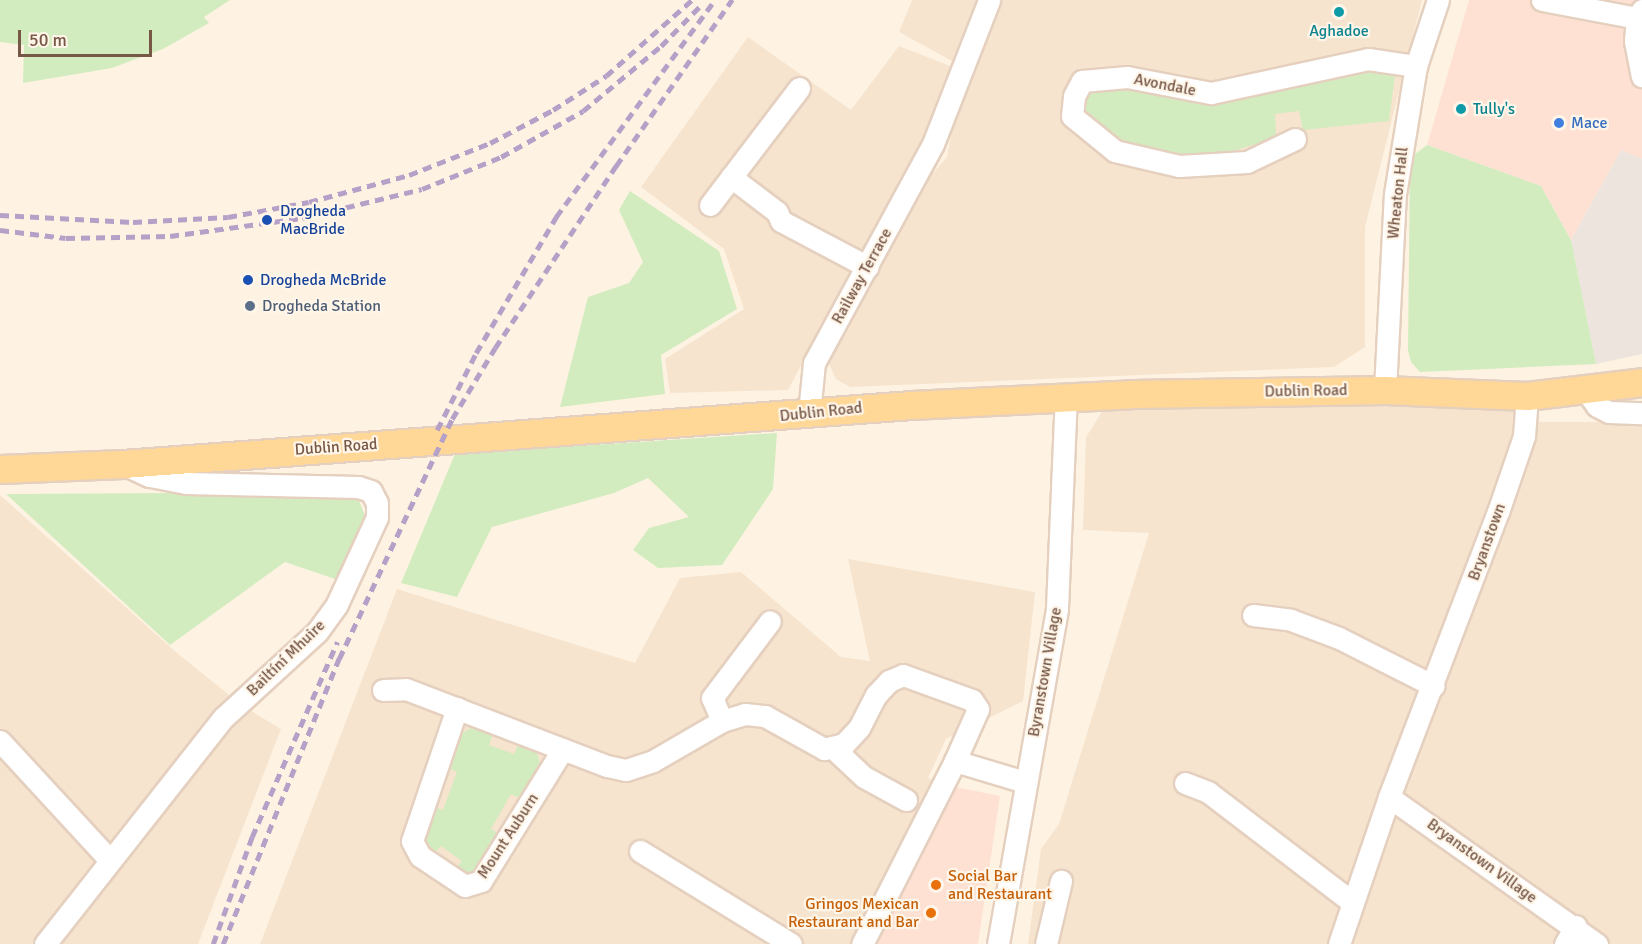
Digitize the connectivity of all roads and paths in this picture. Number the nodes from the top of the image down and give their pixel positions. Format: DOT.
graph roads {
  1 [pos="989,0"];
  2 [pos="1438,0"];
  3 [pos="1542,0"];
  4 [pos="1639,14"];
  5 [pos="1416,66"];
  6 [pos="1642,76"];
  7 [pos="799,88"];
  8 [pos="1295,139"];
  9 [pos="731,177"];
  10 [pos="710,205"];
  11 [pos="867,267"];
  12 [pos="1642,382"];
  13 [pos="1385,390"];
  14 [pos="1587,392"];
  15 [pos="1527,396"];
  16 [pos="1066,397"];
  17 [pos="1642,412"];
  18 [pos="809,413"];
  19 [pos="123,464"];
  20 [pos="0,469"];
  21 [pos="1253,615"];
  22 [pos="770,621"];
  23 [pos="1434,686"];
  24 [pos="383,690"];
  25 [pos="457,708"];
  26 [pos="722,721"];
  27 [pos="0,741"];
  28 [pos="832,747"];
  29 [pos="563,749"];
  30 [pos="955,762"];
  31 [pos="1025,782"];
  32 [pos="1185,783"];
  33 [pos="1389,797"];
  34 [pos="906,800"];
  35 [pos="640,851"];
  36 [pos="110,860"];
  37 [pos="1061,881"];
  38 [pos="1352,902"];
  39 [pos="1570,935"];
  40 [pos="45,944"];
  41 [pos="791,944"];
  42 [pos="862,944"];
  43 [pos="998,944"];
  44 [pos="1046,944"];
  45 [pos="1339,944"];
  46 [pos="1597,944"];
  1 -- 11 [label="street, Railway Terrace"];
  2 -- 5 [label="street, Wheaton Hall"];
  3 -- 4 [label="street"];
  4 -- 6 [label="street"];
  5 -- 8 [label="street, Avondale"];
  5 -- 13 [label="street, Wheaton Hall"];
  7 -- 9 [label="street"];
  9 -- 10 [label="street"];
  9 -- 11 [label="street"];
  11 -- 18 [label="street, Railway Terrace"];
  12 -- 14 [label="main road, Dublin Road"];
  13 -- 15 [label="main road, Dublin Road"];
  13 -- 16 [label="main road, Dublin Road"];
  14 -- 15 [label="main road, Dublin Road"];
  14 -- 17 [label="street"];
  15 -- 23 [label="street, Bryanstown"];
  16 -- 18 [label="main road, Dublin Road"];
  16 -- 31 [label="street, Byranstown Village"];
  18 -- 19 [label="main road, Dublin Road"];
  19 -- 20 [label="main road, Dublin Road"];
  19 -- 36 [label="street, Bailtíní Mhuire"];
  21 -- 23 [label="street"];
  22 -- 26 [label="street"];
  23 -- 33 [label="street"];
  24 -- 25 [label="street"];
  25 -- 29 [label="street"];
  25 -- 29 [label="street, Mount Auburn"];
  26 -- 28 [label="street"];
  26 -- 29 [label="street"];
  27 -- 36 [label="street"];
  28 -- 30 [label="street"];
  28 -- 34 [label="street"];
  30 -- 31 [label="street"];
  30 -- 42 [label="street"];
  31 -- 43 [label="street, Byranstown Village"];
  32 -- 38 [label="street"];
  33 -- 38 [label="street"];
  33 -- 39 [label="street, Bryanstown Village"];
  35 -- 41 [label="street"];
  36 -- 40 [label="street, Bailtíní Mhuire"];
  37 -- 44 [label="street"];
  38 -- 45 [label="street"];
  39 -- 46 [label="street, Bryanstown Village"];
}
